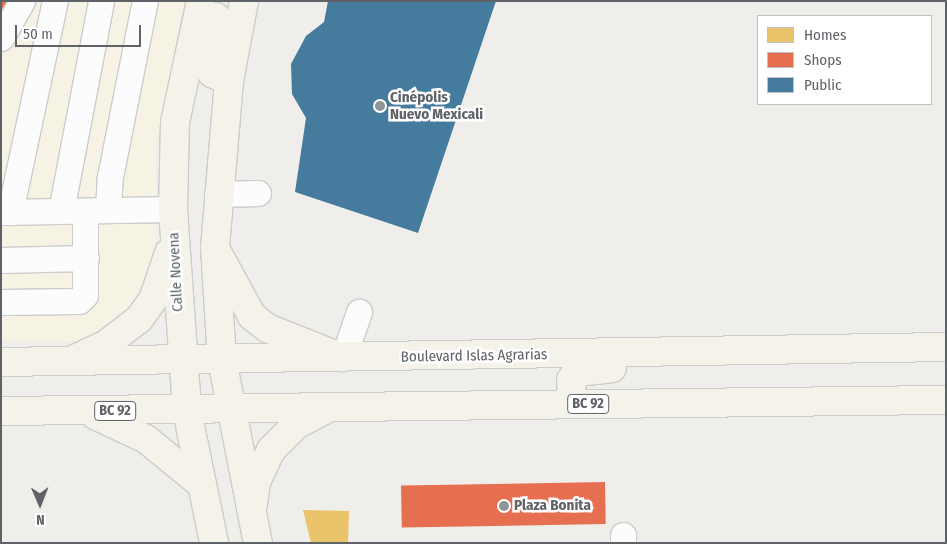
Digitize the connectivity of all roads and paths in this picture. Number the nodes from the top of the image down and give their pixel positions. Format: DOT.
graph roads {
  1 [pos="22,1"];
  2 [pos="54,1"];
  3 [pos="101,1"];
  4 [pos="145,1"];
  5 [pos="201,1"];
  6 [pos="219,1"];
  7 [pos="244,1"];
  8 [pos="1,38"];
  9 [pos="229,81"];
  10 [pos="258,193"];
  11 [pos="217,194"];
  12 [pos="173,208"];
  13 [pos="84,211"];
  14 [pos="6,212"];
  15 [pos="174,237"];
  16 [pos="215,248"];
  17 [pos="86,258"];
  18 [pos="1,260"];
  19 [pos="1,302"];
  20 [pos="359,312"];
  21 [pos="946,347"];
  22 [pos="678,352"];
  23 [pos="343,358"];
  24 [pos="222,360"];
  25 [pos="181,361"];
  26 [pos="1,362"];
  27 [pos="68,362"];
  28 [pos="946,400"];
  29 [pos="572,404"];
  30 [pos="328,408"];
  31 [pos="230,409"];
  32 [pos="1,411"];
  33 [pos="82,411"];
  34 [pos="187,411"];
  35 [pos="201,484"];
  36 [pos="255,530"];
  37 [pos="214,543"];
  1 -- 8 [label="lane"];
  2 -- 14 [label="lane"];
  3 -- 13 [label="lane"];
  4 -- 13 [label="lane"];
  5 -- 12 [label="main road, Calle Novena"];
  6 -- 9 [label="main road"];
  7 -- 9 [label="main road"];
  9 -- 11 [label="main road"];
  10 -- 11 [label="lane"];
  11 -- 16 [label="main road"];
  12 -- 13 [label="lane"];
  12 -- 15 [label="main road, Calle Novena"];
  13 -- 14 [label="lane"];
  13 -- 17 [label="lane"];
  15 -- 25 [label="main road, Calle Novena"];
  15 -- 27 [label="main road"];
  16 -- 23 [label="main road"];
  16 -- 24 [label="main road"];
  17 -- 18 [label="lane"];
  17 -- 19 [label="lane"];
  20 -- 23 [label="lane"];
  21 -- 22 [label="main road, Boulevard Islas Agrarias"];
  22 -- 23 [label="main road, Boulevard Islas Agrarias"];
  22 -- 29 [label="main road"];
  23 -- 24 [label="main road, Boulevard Islas Agrarias"];
  24 -- 25 [label="main road, Boulevard Islas Agrarias"];
  24 -- 31 [label="main road"];
  25 -- 27 [label="main road, Boulevard Islas Agrarias"];
  25 -- 34 [label="main road, Calle Novena"];
  26 -- 27 [label="main road, Boulevard Islas Agrarias"];
  28 -- 29 [label="main road, BC 92"];
  29 -- 30 [label="main road, BC 92"];
  30 -- 31 [label="main road, BC 92"];
  30 -- 36 [label="main road"];
  31 -- 34 [label="main road, BC 92"];
  31 -- 36 [label="main road"];
  32 -- 33 [label="main road, BC 92"];
  33 -- 34 [label="main road, BC 92"];
  33 -- 35 [label="main road"];
  34 -- 35 [label="main road, Calle Novena"];
  35 -- 37 [label="main road, Calle Novena"];
}
